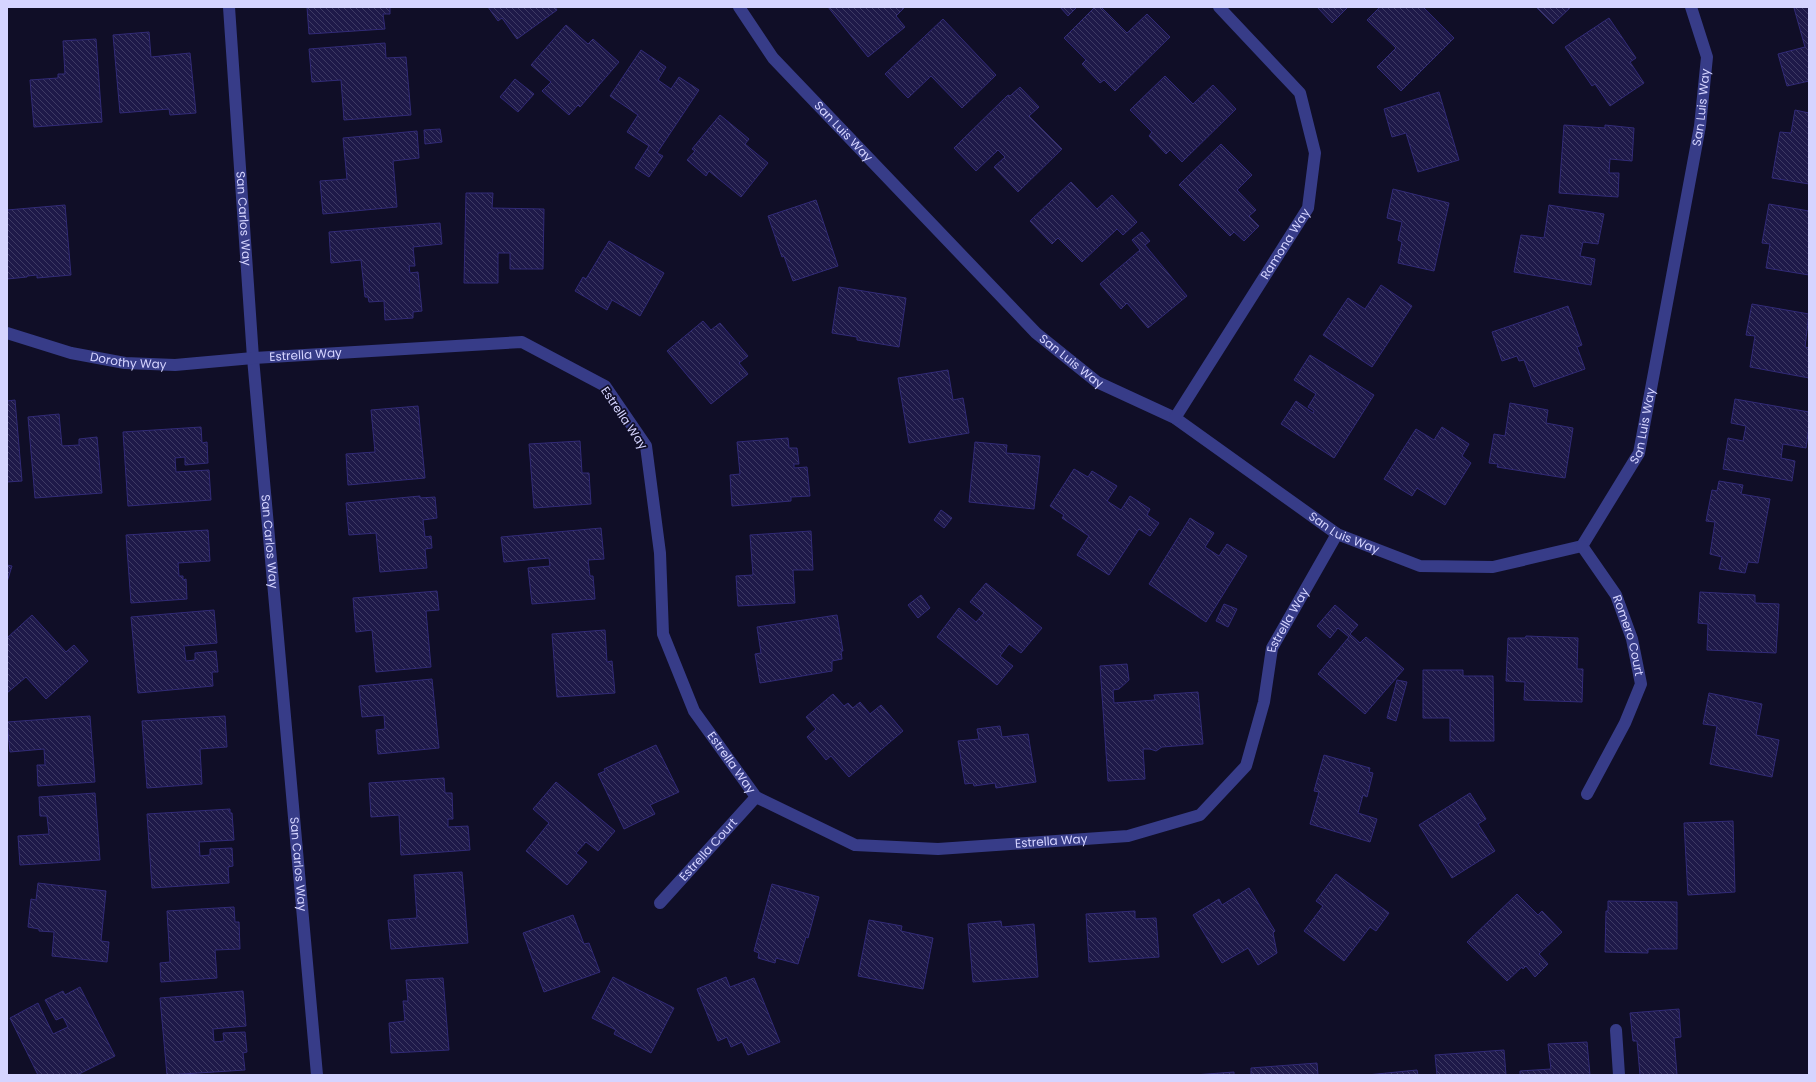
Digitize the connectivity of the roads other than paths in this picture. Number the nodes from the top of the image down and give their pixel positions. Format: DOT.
graph roads {
  1 [pos="229,7"];
  2 [pos="739,7"];
  3 [pos="1220,7"];
  4 [pos="1691,7"];
  5 [pos="7,333"];
  6 [pos="253,358"];
  7 [pos="1175,418"];
  8 [pos="1337,534"];
  9 [pos="1582,546"];
  10 [pos="1587,794"];
  11 [pos="756,797"];
  12 [pos="660,903"];
  13 [pos="1616,1030"];
  14 [pos="317,1075"];
  15 [pos="1619,1075"];
  1 -- 6 [label="street, San Carlos Way"];
  2 -- 7 [label="street, San Luis Way"];
  3 -- 7 [label="street, Ramona Way"];
  4 -- 9 [label="street, San Luis Way"];
  5 -- 6 [label="street, Dorothy Way"];
  6 -- 11 [label="street, Estrella Way"];
  6 -- 14 [label="street, San Carlos Way"];
  7 -- 8 [label="street, San Luis Way"];
  8 -- 9 [label="street, San Luis Way"];
  8 -- 11 [label="street, Estrella Way"];
  9 -- 10 [label="street, Romero Court"];
  11 -- 12 [label="street, Estrella Court"];
  13 -- 15 [label="street"];
}
